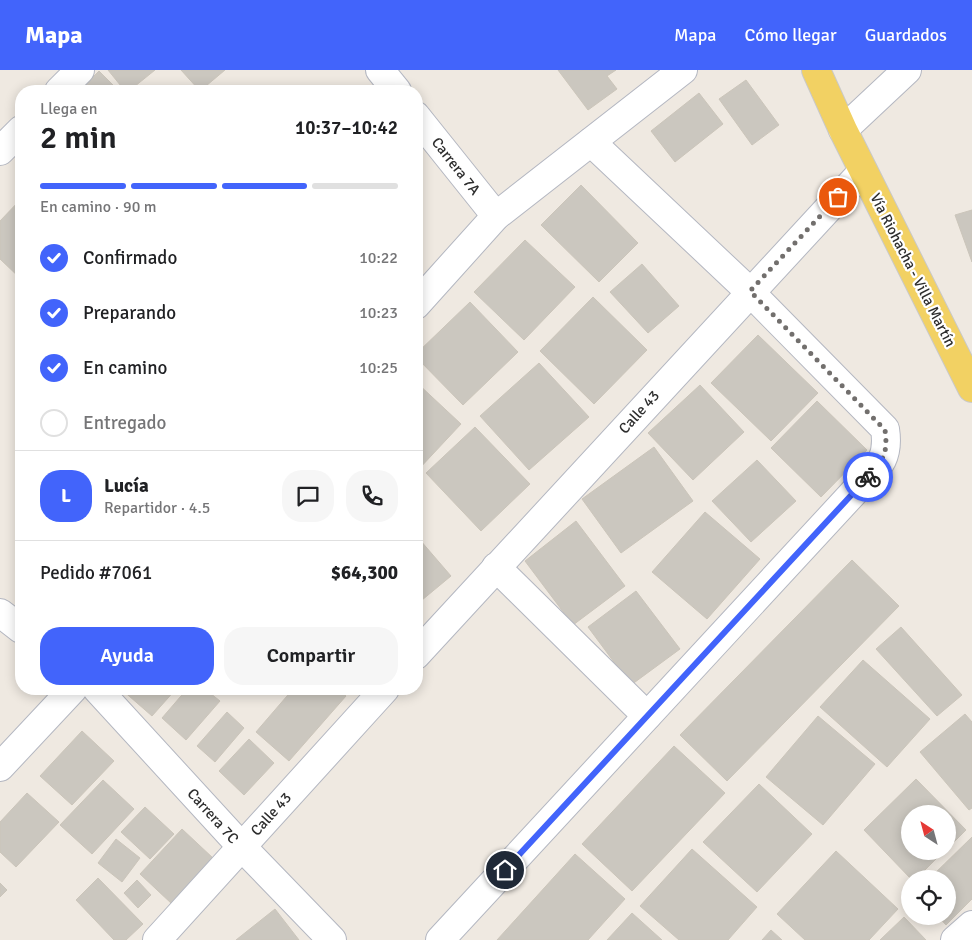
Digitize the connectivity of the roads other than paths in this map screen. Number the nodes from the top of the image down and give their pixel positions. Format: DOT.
graph roads {
  1 [pos="80,70"];
  2 [pos="380,70"];
  3 [pos="683,70"];
  4 [pos="816,70"];
  5 [pos="907,70"];
  6 [pos="65,85"];
  7 [pos="392,85"];
  8 [pos="423,125"];
  9 [pos="843,130"];
  10 [pos="591,142"];
  11 [pos="863,171"];
  12 [pos="496,216"];
  13 [pos="750,291"];
  14 [pos="423,297"];
  15 [pos="972,388"];
  16 [pos="496,567"];
  17 [pos="0,613"];
  18 [pos="15,624"];
  19 [pos="423,647"];
  20 [pos="67,695"];
  21 [pos="102,695"];
  22 [pos="379,695"];
  23 [pos="647,716"];
  24 [pos="0,767"];
  25 [pos="241,846"];
  26 [pos="972,925"];
  27 [pos="157,940"];
  28 [pos="332,940"];
  29 [pos="440,940"];
  30 [pos="955,940"];
  1 -- 6 [label="street"];
  2 -- 7 [label="street"];
  3 -- 10 [label="street"];
  4 -- 9 [label="main road, Vía Riohacha - Villa Martín"];
  5 -- 9 [label="street"];
  8 -- 12 [label="street, Carrera 7A"];
  9 -- 11 [label="main road, Vía Riohacha - Villa Martín"];
  10 -- 12 [label="street"];
  10 -- 13 [label="street"];
  11 -- 13 [label="street, Calle 43"];
  11 -- 15 [label="main road, Vía Riohacha - Villa Martín"];
  12 -- 14 [label="street"];
  13 -- 16 [label="street, Calle 43"];
  13 -- 23 [label="street"];
  16 -- 19 [label="street, Calle 43"];
  16 -- 23 [label="street"];
  17 -- 18 [label="street"];
  20 -- 24 [label="street"];
  21 -- 25 [label="street, Carrera 7C"];
  22 -- 25 [label="street, Calle 43"];
  23 -- 29 [label="street"];
  25 -- 27 [label="street, Calle 43"];
  25 -- 28 [label="street, Carrera 7C"];
  26 -- 30 [label="street"];
}
